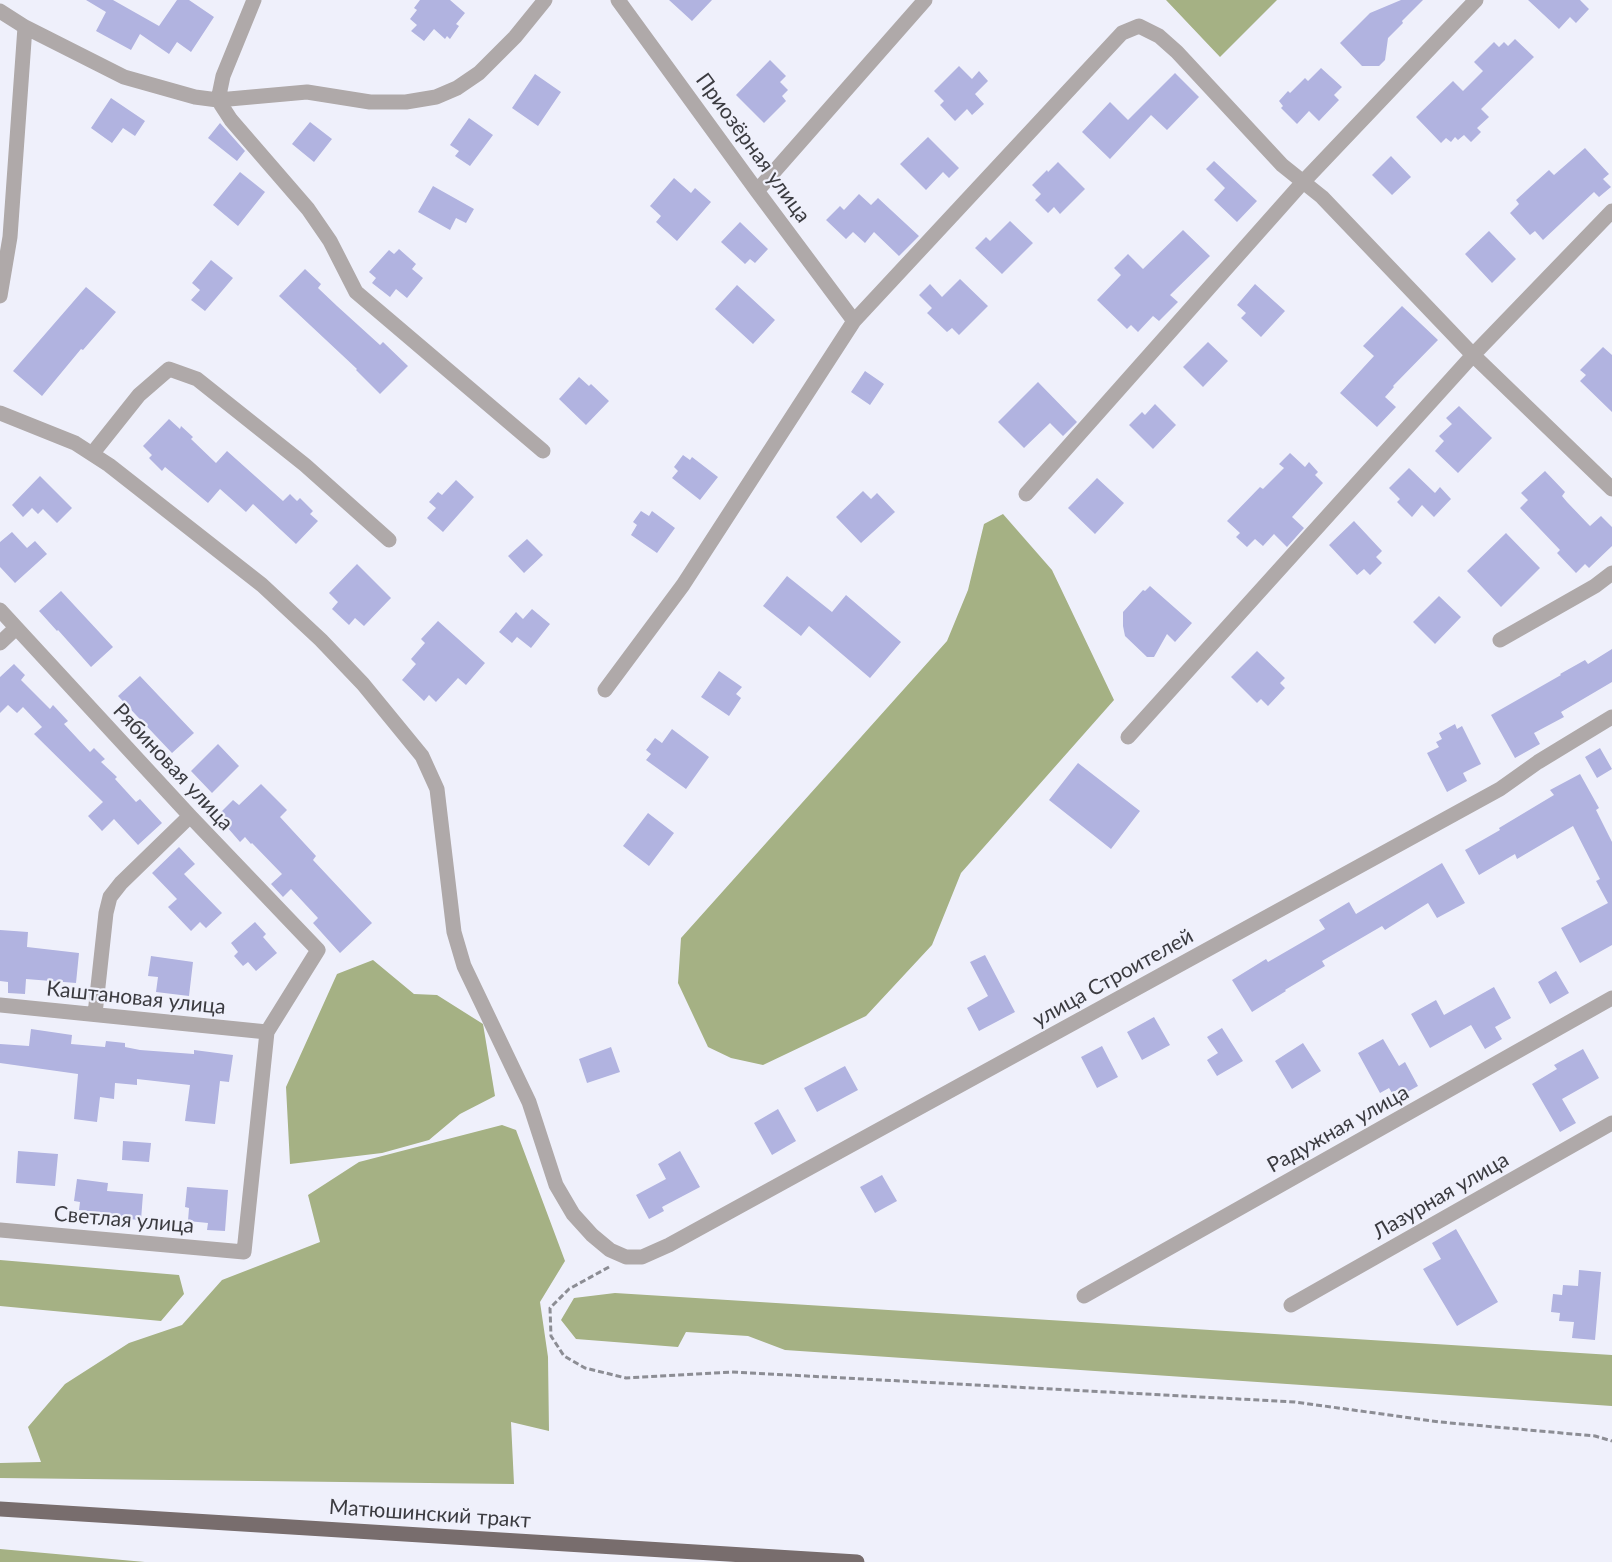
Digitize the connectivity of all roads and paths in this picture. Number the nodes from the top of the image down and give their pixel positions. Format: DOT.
graph roads {
  1 [pos="254,0"];
  2 [pos="545,0"];
  3 [pos="618,0"];
  4 [pos="925,0"];
  5 [pos="1476,0"];
  6 [pos="0,11"];
  7 [pos="25,27"];
  8 [pos="218,100"];
  9 [pos="1303,182"];
  10 [pos="757,191"];
  11 [pos="1612,211"];
  12 [pos="0,296"];
  13 [pos="854,321"];
  14 [pos="1473,355"];
  15 [pos="0,413"];
  16 [pos="543,451"];
  17 [pos="92,454"];
  18 [pos="1612,489"];
  19 [pos="1026,494"];
  20 [pos="389,540"];
  21 [pos="1612,573"];
  22 [pos="0,610"];
  23 [pos="16,628"];
  24 [pos="1500,640"];
  25 [pos="0,643"];
  26 [pos="605,690"];
  27 [pos="1612,717"];
  28 [pos="1128,737"];
  29 [pos="190,816"];
  30 [pos="1612,998"];
  31 [pos="0,1005"];
  32 [pos="95,1014"];
  33 [pos="267,1032"];
  34 [pos="1612,1123"];
  35 [pos="0,1230"];
  36 [pos="626,1257"];
  37 [pos="1084,1296"];
  38 [pos="1291,1305"];
  39 [pos="1612,1441"];
  40 [pos="0,1509"];
  41 [pos="857,1562"];
  1 -- 8 [label="street"];
  2 -- 8 [label="street"];
  3 -- 10 [label="street, Приозёрная улица"];
  4 -- 10 [label="street"];
  5 -- 9 [label="street"];
  6 -- 7 [label="street"];
  7 -- 8 [label="street"];
  7 -- 12 [label="street"];
  8 -- 16 [label="street"];
  9 -- 13 [label="street"];
  9 -- 14 [label="street"];
  9 -- 19 [label="street"];
  10 -- 13 [label="street, Приозёрная улица"];
  11 -- 14 [label="street"];
  13 -- 26 [label="street"];
  14 -- 18 [label="street"];
  14 -- 28 [label="street"];
  15 -- 17 [label="street"];
  17 -- 20 [label="street"];
  17 -- 36 [label="street"];
  21 -- 24 [label="street"];
  22 -- 23 [label="street, Рябиновая улица"];
  23 -- 25 [label="street"];
  23 -- 29 [label="street, Рябиновая улица"];
  27 -- 36 [label="street, улица Строителей"];
  29 -- 32 [label="street"];
  29 -- 33 [label="street, Рябиновая улица"];
  30 -- 37 [label="street, Радужная улица"];
  31 -- 32 [label="street, Каштановая улица"];
  32 -- 33 [label="street, Каштановая улица"];
  33 -- 35 [label="street, Светлая улица"];
  34 -- 38 [label="street, Лазурная улица"];
  36 -- 39 [label="path"];
  40 -- 41 [label="main road, Матюшинский тракт"];
}
